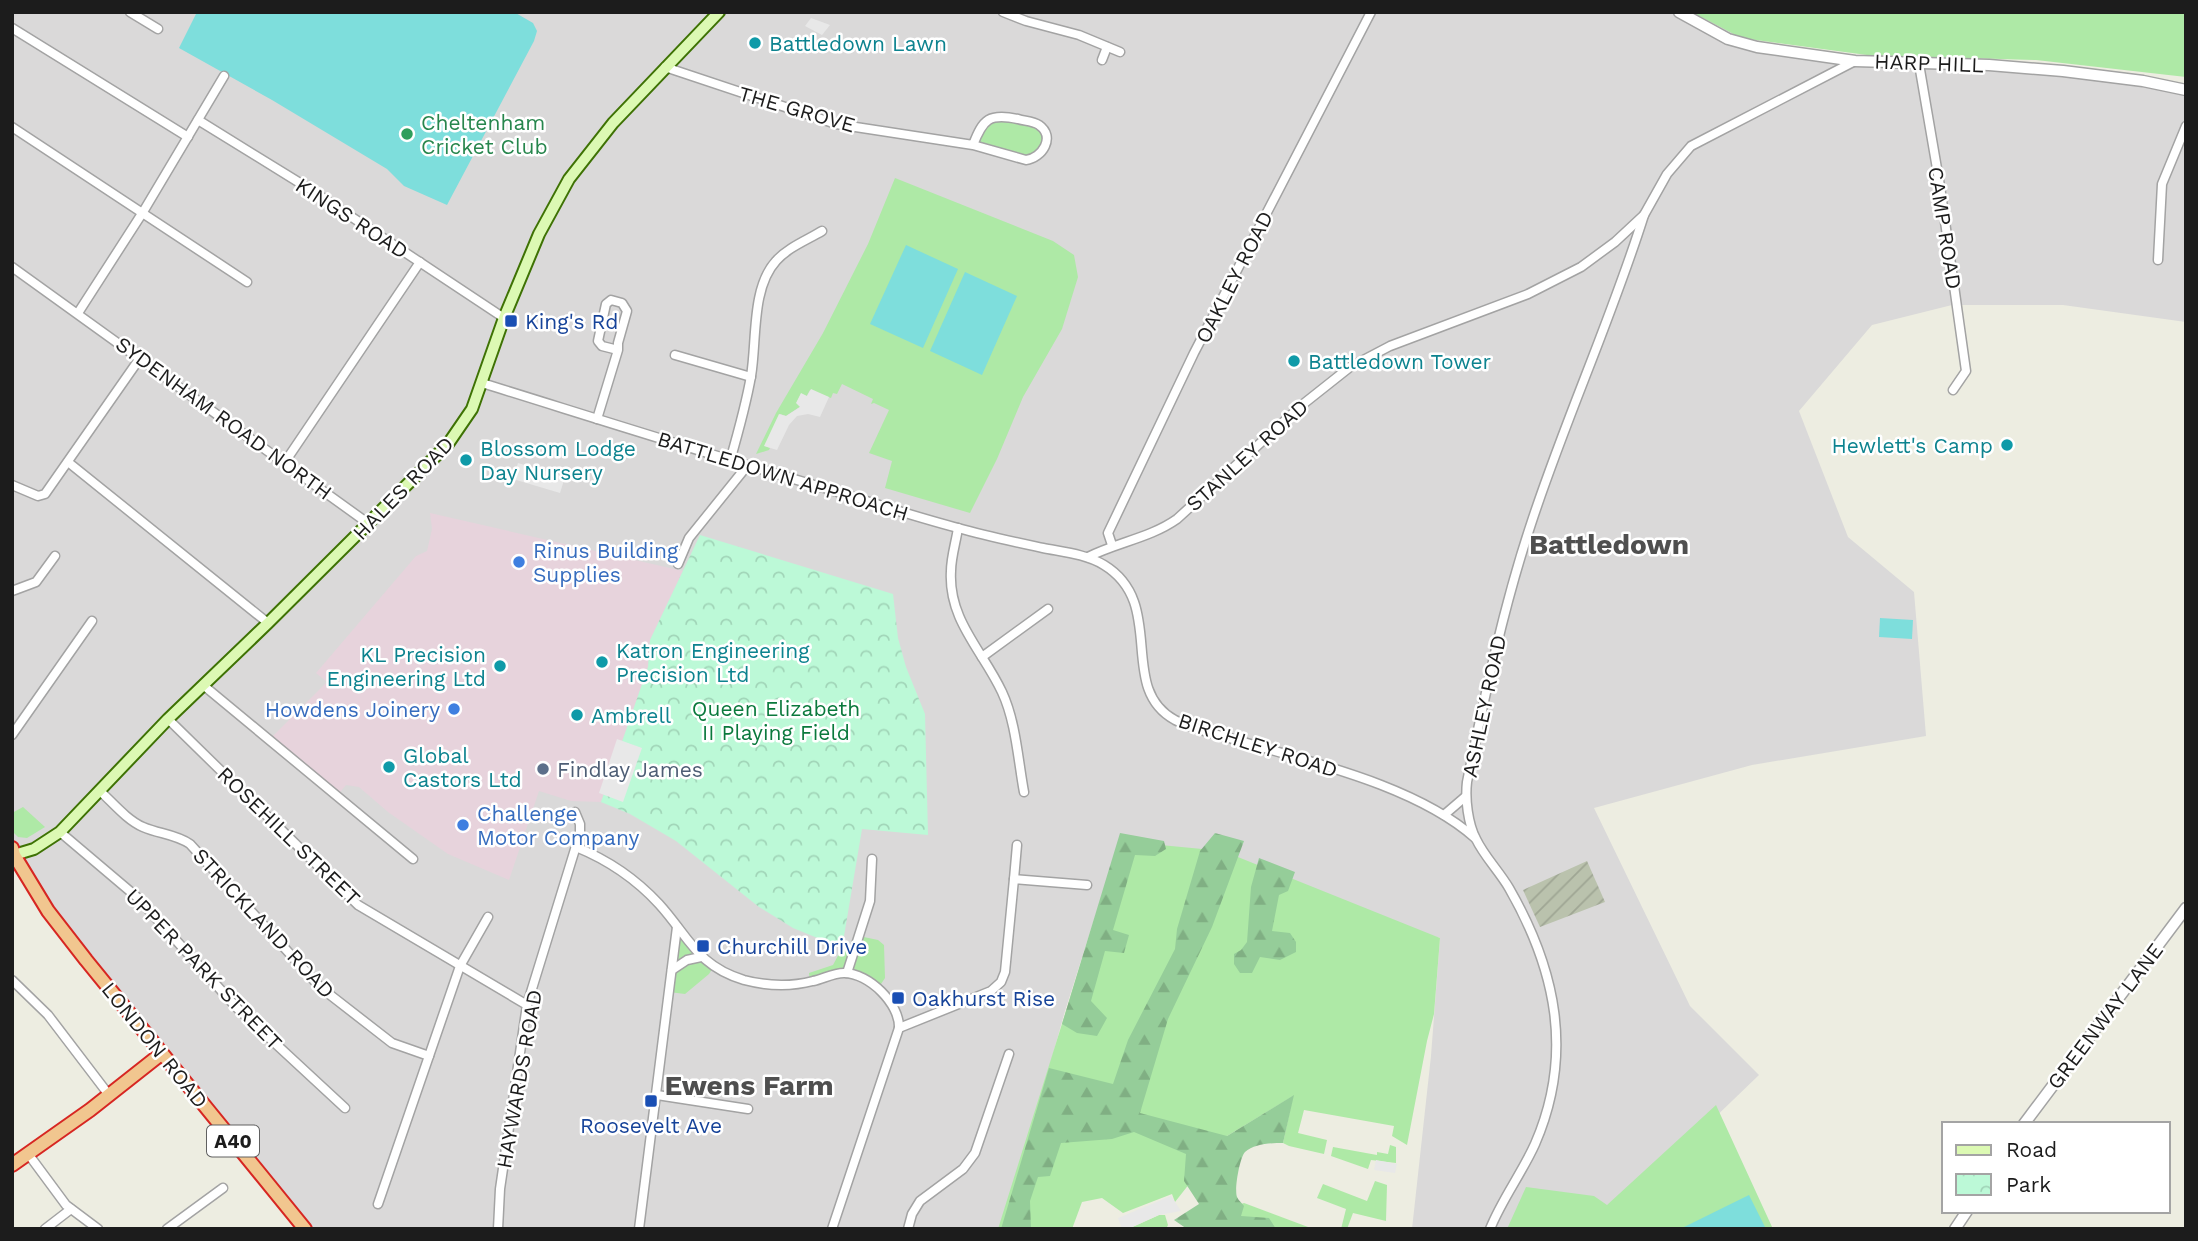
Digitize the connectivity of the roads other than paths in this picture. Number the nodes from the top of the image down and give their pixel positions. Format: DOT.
graph roads {
  1 [pos="130,12"];
  2 [pos="719,12"];
  3 [pos="1003,12"];
  4 [pos="1371,12"];
  5 [pos="1679,12"];
  6 [pos="12,28"];
  7 [pos="158,29"];
  8 [pos="1107,47"];
  9 [pos="1119,52"];
  10 [pos="1102,60"];
  11 [pos="1855,61"];
  12 [pos="1919,64"];
  13 [pos="665,67"];
  14 [pos="224,76"];
  15 [pos="2186,90"];
  16 [pos="198,120"];
  17 [pos="2186,126"];
  18 [pos="12,127"];
  19 [pos="188,137"];
  20 [pos="973,145"];
  21 [pos="143,212"];
  22 [pos="1643,215"];
  23 [pos="821,231"];
  24 [pos="1619,238"];
  25 [pos="1633,247"];
  26 [pos="2158,260"];
  27 [pos="419,262"];
  28 [pos="12,267"];
  29 [pos="247,282"];
  30 [pos="78,313"];
  31 [pos="504,318"];
  32 [pos="618,349"];
  33 [pos="675,355"];
  34 [pos="140,358"];
  35 [pos="751,377"];
  36 [pos="482,383"];
  37 [pos="1953,390"];
  38 [pos="597,419"];
  39 [pos="730,461"];
  40 [pos="68,462"];
  41 [pos="285,462"];
  42 [pos="747,466"];
  43 [pos="12,485"];
  44 [pos="369,524"];
  45 [pos="958,528"];
  46 [pos="1112,545"];
  47 [pos="55,556"];
  48 [pos="1088,557"];
  49 [pos="678,565"];
  50 [pos="12,591"];
  51 [pos="1048,609"];
  52 [pos="92,621"];
  53 [pos="268,624"];
  54 [pos="982,657"];
  55 [pos="203,685"];
  56 [pos="168,719"];
  57 [pos="12,735"];
  58 [pos="100,791"];
  59 [pos="1024,792"];
  60 [pos="1465,797"];
  61 [pos="575,812"];
  62 [pos="1444,815"];
  63 [pos="60,832"];
  64 [pos="1475,838"];
  65 [pos="1017,845"];
  66 [pos="576,847"];
  67 [pos="13,854"];
  68 [pos="412,859"];
  69 [pos="872,859"];
  70 [pos="1014,879"];
  71 [pos="1087,885"];
  72 [pos="2186,908"];
  73 [pos="488,917"];
  74 [pos="677,927"];
  75 [pos="701,957"];
  76 [pos="460,966"];
  77 [pos="672,970"];
  78 [pos="846,973"];
  79 [pos="12,980"];
  80 [pos="527,1006"];
  81 [pos="899,1028"];
  82 [pos="161,1054"];
  83 [pos="1009,1054"];
  84 [pos="429,1056"];
  85 [pos="109,1095"];
  86 [pos="657,1095"];
  87 [pos="345,1108"];
  88 [pos="748,1109"];
  89 [pos="2026,1122"];
  90 [pos="29,1155"];
  91 [pos="12,1166"];
  92 [pos="223,1188"];
  93 [pos="379,1204"];
  94 [pos="71,1209"];
  95 [pos="1965,1213"];
  96 [pos="180,1225"];
  97 [pos="45,1229"];
  98 [pos="98,1229"];
  99 [pos="167,1229"];
  100 [pos="305,1229"];
  101 [pos="498,1229"];
  102 [pos="639,1229"];
  103 [pos="832,1229"];
  104 [pos="908,1229"];
  105 [pos="1490,1229"];
  106 [pos="1955,1229"];
  1 -- 7 [label="street"];
  2 -- 13 [label="main road, HALES ROAD"];
  3 -- 8 [label="street"];
  4 -- 46 [label="street, OAKLEY ROAD"];
  5 -- 11 [label="street, HARP HILL"];
  6 -- 19 [label="street"];
  8 -- 9 [label="street"];
  8 -- 10 [label="street"];
  11 -- 12 [label="street, HARP HILL"];
  11 -- 22 [label="street, STANLEY ROAD"];
  12 -- 15 [label="street, HARP HILL"];
  12 -- 37 [label="street, CAMP ROAD"];
  13 -- 20 [label="street, THE GROVE"];
  13 -- 31 [label="main road, HALES ROAD"];
  14 -- 16 [label="street"];
  16 -- 19 [label="street"];
  16 -- 27 [label="street, KINGS ROAD"];
  17 -- 26 [label="street"];
  18 -- 21 [label="street"];
  19 -- 21 [label="street"];
  20 -- 20 [label="street, THE GROVE"];
  21 -- 29 [label="street"];
  21 -- 30 [label="street"];
  22 -- 24 [label="street, STANLEY ROAD"];
  22 -- 25 [label="street, ASHLEY ROAD"];
  23 -- 35 [label="street"];
  24 -- 25 [label="street"];
  24 -- 46 [label="street, STANLEY ROAD"];
  25 -- 60 [label="street, ASHLEY ROAD"];
  27 -- 31 [label="street, KINGS ROAD"];
  27 -- 41 [label="street"];
  28 -- 30 [label="street, SYDENHAM ROAD NORTH"];
  30 -- 34 [label="street, SYDENHAM ROAD NORTH"];
  31 -- 36 [label="main road, HALES ROAD"];
  32 -- 32 [label="street"];
  32 -- 38 [label="street"];
  33 -- 35 [label="street"];
  34 -- 40 [label="street"];
  34 -- 41 [label="street, SYDENHAM ROAD NORTH"];
  35 -- 39 [label="street"];
  36 -- 38 [label="street, BATTLEDOWN APPROACH"];
  36 -- 44 [label="main road, HALES ROAD"];
  38 -- 39 [label="street, BATTLEDOWN APPROACH"];
  39 -- 42 [label="street, BATTLEDOWN APPROACH"];
  40 -- 43 [label="street"];
  40 -- 53 [label="street"];
  41 -- 44 [label="street, SYDENHAM ROAD NORTH"];
  42 -- 45 [label="street, BATTLEDOWN APPROACH"];
  42 -- 49 [label="street"];
  44 -- 53 [label="main road, HALES ROAD"];
  45 -- 48 [label="street, BATTLEDOWN APPROACH"];
  45 -- 54 [label="street"];
  46 -- 48 [label="street, STANLEY ROAD"];
  47 -- 50 [label="street"];
  48 -- 62 [label="street, BIRCHLEY ROAD"];
  51 -- 54 [label="street"];
  52 -- 57 [label="street"];
  53 -- 55 [label="main road, HALES ROAD"];
  54 -- 59 [label="street"];
  55 -- 56 [label="main road, HALES ROAD"];
  55 -- 68 [label="street"];
  56 -- 58 [label="main road, HALES ROAD"];
  56 -- 76 [label="street, ROSEHILL STREET"];
  58 -- 63 [label="main road, HALES ROAD"];
  58 -- 84 [label="street, STRICKLAND ROAD"];
  60 -- 62 [label="street"];
  60 -- 64 [label="street, ASHLEY ROAD"];
  61 -- 66 [label="street, HAYWARDS ROAD"];
  62 -- 64 [label="street, BIRCHLEY ROAD"];
  63 -- 67 [label="main road, HALES ROAD"];
  63 -- 87 [label="street, UPPER PARK STREET"];
  64 -- 105 [label="street, ASHLEY ROAD"];
  65 -- 70 [label="street"];
  66 -- 74 [label="street"];
  66 -- 80 [label="street, HAYWARDS ROAD"];
  67 -- 82 [label="highway, LONDON ROAD / A40"];
  69 -- 78 [label="street"];
  70 -- 71 [label="street"];
  70 -- 81 [label="street"];
  72 -- 89 [label="street, GREENWAY LANE"];
  73 -- 76 [label="street"];
  74 -- 75 [label="street"];
  74 -- 77 [label="street"];
  75 -- 77 [label="street"];
  75 -- 78 [label="street"];
  76 -- 80 [label="street, ROSEHILL STREET"];
  76 -- 84 [label="street"];
  77 -- 86 [label="street"];
  78 -- 81 [label="street"];
  79 -- 85 [label="street"];
  80 -- 101 [label="street, HAYWARDS ROAD"];
  81 -- 103 [label="street"];
  82 -- 85 [label="highway"];
  82 -- 100 [label="highway, LONDON ROAD / A40"];
  83 -- 104 [label="street"];
  84 -- 93 [label="street"];
  85 -- 90 [label="highway"];
  86 -- 88 [label="street"];
  86 -- 102 [label="street"];
  90 -- 91 [label="highway"];
  90 -- 94 [label="street"];
  92 -- 96 [label="street"];
  94 -- 97 [label="street"];
  94 -- 98 [label="street"];
  95 -- 106 [label="street"];
  96 -- 99 [label="street"];
}
